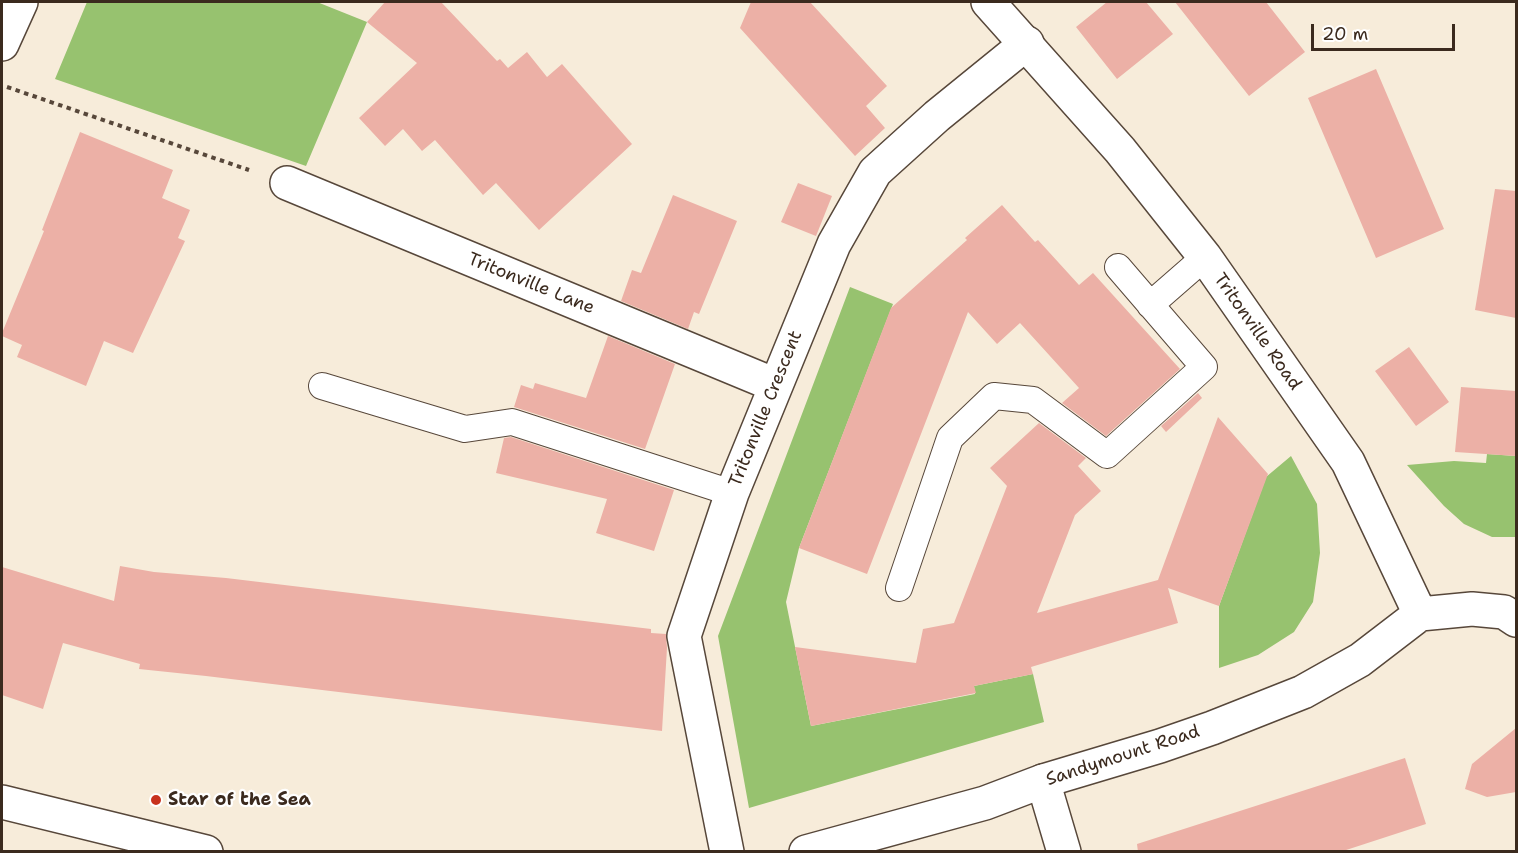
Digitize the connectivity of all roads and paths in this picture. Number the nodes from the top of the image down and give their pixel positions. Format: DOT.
graph roads {
  1 [pos="21,2"];
  2 [pos="988,2"];
  3 [pos="1027,43"];
  4 [pos="2,44"];
  5 [pos="2,85"];
  6 [pos="287,183"];
  7 [pos="1204,257"];
  8 [pos="1118,267"];
  9 [pos="1150,304"];
  10 [pos="775,385"];
  11 [pos="322,386"];
  12 [pos="732,493"];
  13 [pos="899,588"];
  14 [pos="1420,614"];
  15 [pos="1516,620"];
  16 [pos="1043,781"];
  17 [pos="2,802"];
  18 [pos="811,851"];
  19 [pos="206,852"];
  20 [pos="727,852"];
  21 [pos="1064,852"];
  1 -- 4 [label="street"];
  2 -- 3 [label="street, Tritonville Road"];
  3 -- 7 [label="street, Tritonville Road"];
  3 -- 10 [label="street, Tritonville Crescent"];
  5 -- 6 [label="path"];
  6 -- 10 [label="street, Tritonville Lane"];
  7 -- 9 [label="lane"];
  7 -- 14 [label="street, Tritonville Road"];
  8 -- 9 [label="lane"];
  9 -- 13 [label="lane"];
  10 -- 12 [label="street, Tritonville Crescent"];
  11 -- 12 [label="lane"];
  12 -- 20 [label="street, Tritonville Crescent"];
  14 -- 15 [label="street"];
  14 -- 16 [label="street, Sandymount Road"];
  16 -- 18 [label="street, Sandymount Road"];
  16 -- 21 [label="street"];
  17 -- 19 [label="street"];
}
